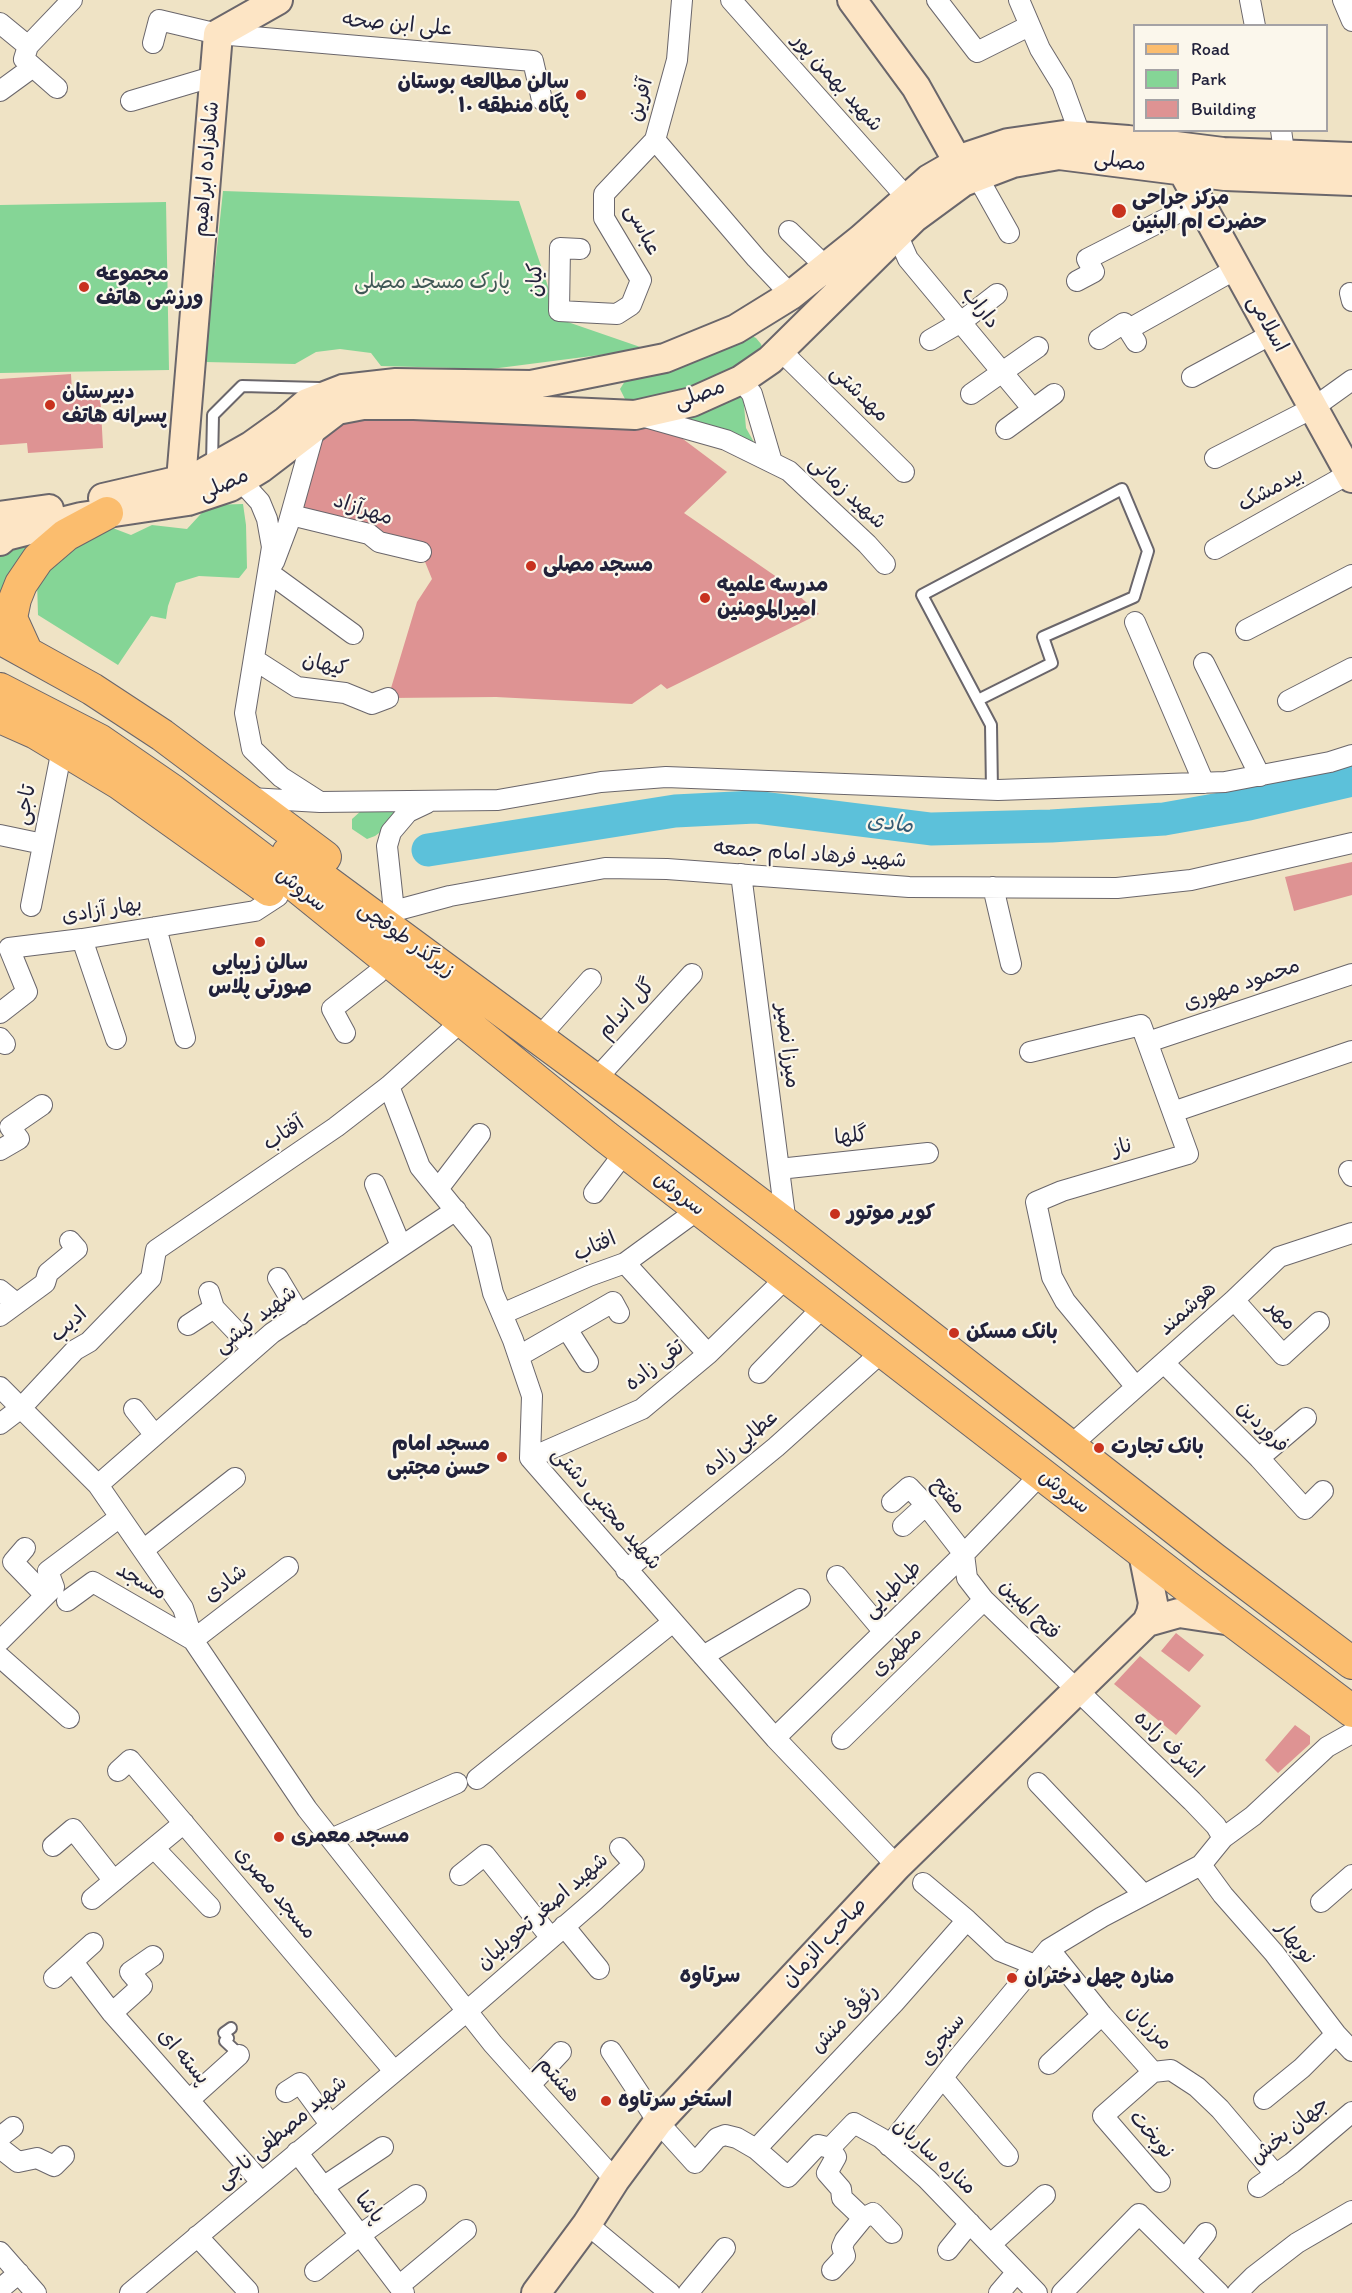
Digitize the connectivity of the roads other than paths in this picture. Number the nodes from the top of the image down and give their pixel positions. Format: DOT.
graph roads {
  1 [pos="72,0"];
  2 [pos="278,0"];
  3 [pos="682,0"];
  4 [pos="731,0"];
  5 [pos="852,0"];
  6 [pos="937,0"];
  7 [pos="1019,0"];
  8 [pos="1250,0"];
  9 [pos="1343,0"];
  10 [pos="1352,21"];
  11 [pos="0,23"];
  12 [pos="1255,24"];
  13 [pos="1029,26"];
  14 [pos="218,34"];
  15 [pos="153,43"];
  16 [pos="28,46"];
  17 [pos="33,67"];
  18 [pos="215,76"];
  19 [pos="57,88"];
  20 [pos="0,91"];
  21 [pos="542,100"];
  22 [pos="131,101"];
  23 [pos="1081,136"];
  24 [pos="655,140"];
  25 [pos="1181,149"];
  26 [pos="1284,154"];
  27 [pos="1352,157"];
  28 [pos="967,169"];
  29 [pos="1352,181"];
  30 [pos="604,194"];
  31 [pos="907,198"];
  32 [pos="1199,202"];
  33 [pos="789,231"];
  34 [pos="1009,233"];
  35 [pos="897,234"];
  36 [pos="580,249"];
  37 [pos="826,267"];
  38 [pos="1236,269"];
  39 [pos="1077,280"];
  40 [pos="997,294"];
  41 [pos="791,295"];
  42 [pos="617,314"];
  43 [pos="961,321"];
  44 [pos="736,329"];
  45 [pos="1272,334"];
  46 [pos="1099,339"];
  47 [pos="930,340"];
  48 [pos="1038,347"];
  49 [pos="774,356"];
  50 [pos="596,371"];
  51 [pos="1002,372"];
  52 [pos="1192,377"];
  53 [pos="741,380"];
  54 [pos="1352,381"];
  55 [pos="343,388"];
  56 [pos="971,394"];
  57 [pos="1054,394"];
  58 [pos="1032,408"];
  59 [pos="1313,408"];
  60 [pos="621,414"];
  61 [pos="316,425"];
  62 [pos="1006,429"];
  63 [pos="1215,458"];
  64 [pos="772,462"];
  65 [pos="212,469"];
  66 [pos="904,472"];
  67 [pos="1351,475"];
  68 [pos="181,480"];
  69 [pos="240,480"];
  70 [pos="107,513"];
  71 [pos="291,515"];
  72 [pos="0,516"];
  73 [pos="0,541"];
  74 [pos="1215,549"];
  75 [pos="421,552"];
  76 [pos="885,564"];
  77 [pos="268,572"];
  78 [pos="1352,575"];
  79 [pos="1135,622"];
  80 [pos="1246,630"];
  81 [pos="353,634"];
  82 [pos="9,652"];
  83 [pos="255,660"];
  84 [pos="1204,663"];
  85 [pos="1352,668"];
  86 [pos="0,689"];
  87 [pos="388,698"];
  88 [pos="978,700"];
  89 [pos="1288,701"];
  90 [pos="0,717"];
  91 [pos="0,727"];
  92 [pos="57,746"];
  93 [pos="1352,755"];
  94 [pos="1260,776"];
  95 [pos="1204,783"];
  96 [pos="992,790"];
  97 [pos="245,797"];
  98 [pos="320,802"];
  99 [pos="429,802"];
  100 [pos="0,835"];
  101 [pos="1352,843"];
  102 [pos="43,844"];
  103 [pos="741,874"];
  104 [pos="993,887"];
  105 [pos="278,896"];
  106 [pos="31,906"];
  107 [pos="394,911"];
  108 [pos="156,927"];
  109 [pos="82,939"];
  110 [pos="1011,964"];
  111 [pos="378,973"];
  112 [pos="692,974"];
  113 [pos="1352,974"];
  114 [pos="591,979"];
  115 [pos="0,1013"];
  116 [pos="453,1029"];
  117 [pos="345,1033"];
  118 [pos="543,1033"];
  119 [pos="185,1038"];
  120 [pos="116,1039"];
  121 [pos="1148,1042"];
  122 [pos="1352,1051"];
  123 [pos="1030,1052"];
  124 [pos="597,1078"];
  125 [pos="389,1086"];
  126 [pos="628,1104"];
  127 [pos="42,1105"];
  128 [pos="1173,1112"];
  129 [pos="480,1134"];
  130 [pos="615,1144"];
  131 [pos="0,1150"];
  132 [pos="928,1153"];
  133 [pos="779,1169"];
  134 [pos="375,1185"];
  135 [pos="438,1189"];
  136 [pos="594,1192"];
  137 [pos="699,1209"];
  138 [pos="456,1210"];
  139 [pos="786,1224"];
  140 [pos="1352,1233"];
  141 [pos="70,1241"];
  142 [pos="401,1246"];
  143 [pos="625,1263"];
  144 [pos="787,1277"];
  145 [pos="151,1278"];
  146 [pos="278,1278"];
  147 [pos="0,1290"];
  148 [pos="1234,1300"];
  149 [pos="16,1303"];
  150 [pos="824,1306"];
  151 [pos="618,1313"];
  152 [pos="502,1314"];
  153 [pos="300,1315"];
  154 [pos="0,1316"];
  155 [pos="1319,1322"];
  156 [pos="188,1325"];
  157 [pos="567,1329"];
  158 [pos="940,1345"];
  159 [pos="253,1349"];
  160 [pos="883,1352"];
  161 [pos="708,1354"];
  162 [pos="519,1356"];
  163 [pos="588,1362"];
  164 [pos="1164,1363"];
  165 [pos="759,1373"];
  166 [pos="911,1373"];
  167 [pos="0,1387"];
  168 [pos="1136,1388"];
  169 [pos="21,1408"];
  170 [pos="134,1409"];
  171 [pos="1306,1418"];
  172 [pos="0,1424"];
  173 [pos="154,1434"];
  174 [pos="1070,1446"];
  175 [pos="530,1458"];
  176 [pos="1259,1458"];
  177 [pos="1041,1474"];
  178 [pos="235,1478"];
  179 [pos="98,1485"];
  180 [pos="1323,1491"];
  181 [pos="892,1502"];
  182 [pos="926,1505"];
  183 [pos="120,1517"];
  184 [pos="903,1526"];
  185 [pos="25,1548"];
  186 [pos="143,1550"];
  187 [pos="1143,1553"];
  188 [pos="964,1554"];
  189 [pos="288,1567"];
  190 [pos="626,1570"];
  191 [pos="837,1576"];
  192 [pos="45,1595"];
  193 [pos="800,1599"];
  194 [pos="984,1600"];
  195 [pos="68,1601"];
  196 [pos="1232,1621"];
  197 [pos="673,1622"];
  198 [pos="1147,1622"];
  199 [pos="4,1629"];
  200 [pos="884,1632"];
  201 [pos="194,1640"];
  202 [pos="703,1656"];
  203 [pos="0,1658"];
  204 [pos="1352,1663"];
  205 [pos="1352,1674"];
  206 [pos="1076,1690"];
  207 [pos="1352,1701"];
  208 [pos="1352,1711"];
  209 [pos="69,1718"];
  210 [pos="1352,1733"];
  211 [pos="775,1738"];
  212 [pos="842,1738"];
  213 [pos="118,1771"];
  214 [pos="477,1779"];
  215 [pos="457,1783"];
  216 [pos="1038,1783"];
  217 [pos="184,1823"];
  218 [pos="1223,1838"];
  219 [pos="331,1839"];
  220 [pos="53,1846"];
  221 [pos="154,1848"];
  222 [pos="620,1848"];
  223 [pos="1201,1865"];
  224 [pos="897,1866"];
  225 [pos="460,1875"];
  226 [pos="1352,1875"];
  227 [pos="114,1881"];
  228 [pos="922,1883"];
  229 [pos="1144,1895"];
  230 [pos="92,1899"];
  231 [pos="1321,1902"];
  232 [pos="210,1907"];
  233 [pos="967,1920"];
  234 [pos="558,1932"];
  235 [pos="93,1942"];
  236 [pos="1049,1949"];
  237 [pos="153,1956"];
  238 [pos="73,1962"];
  239 [pos="1035,1965"];
  240 [pos="598,1969"];
  241 [pos="54,1978"];
  242 [pos="467,2011"];
  243 [pos="112,2013"];
  244 [pos="1102,2014"];
  245 [pos="231,2028"];
  246 [pos="1336,2034"];
  247 [pos="611,2050"];
  248 [pos="1352,2051"];
  249 [pos="561,2052"];
  250 [pos="242,2057"];
  251 [pos="1049,2064"];
  252 [pos="394,2071"];
  253 [pos="1153,2072"];
  254 [pos="943,2078"];
  255 [pos="530,2085"];
  256 [pos="286,2092"];
  257 [pos="1264,2099"];
  258 [pos="189,2100"];
  259 [pos="1352,2112"];
  260 [pos="658,2122"];
  261 [pos="330,2124"];
  262 [pos="890,2146"];
  263 [pos="383,2147"];
  264 [pos="0,2148"];
  265 [pos="830,2148"];
  266 [pos="756,2149"];
  267 [pos="297,2152"];
  268 [pos="64,2156"];
  269 [pos="1008,2156"];
  270 [pos="1276,2175"];
  271 [pos="615,2180"];
  272 [pos="261,2182"];
  273 [pos="1160,2182"];
  274 [pos="323,2187"];
  275 [pos="1258,2187"];
  276 [pos="416,2195"];
  277 [pos="1045,2195"];
  278 [pos="1352,2211"];
  279 [pos="863,2218"];
  280 [pos="970,2223"];
  281 [pos="587,2224"];
  282 [pos="466,2230"];
  283 [pos="892,2233"];
  284 [pos="1206,2233"];
  285 [pos="360,2235"];
  286 [pos="197,2236"];
  287 [pos="991,2244"];
  288 [pos="725,2248"];
  289 [pos="948,2250"];
  290 [pos="0,2252"];
  291 [pos="1185,2259"];
  292 [pos="832,2270"];
  293 [pos="315,2271"];
  294 [pos="1017,2272"];
  295 [pos="19,2273"];
  296 [pos="0,2289"];
  297 [pos="401,2290"];
  298 [pos="248,2291"];
  299 [pos="36,2293"];
  300 [pos="130,2293"];
  301 [pos="536,2293"];
  302 [pos="670,2293"];
  303 [pos="688,2293"];
  304 [pos="999,2293"];
  305 [pos="1037,2293"];
  306 [pos="1062,2293"];
  307 [pos="1219,2293"];
  308 [pos="1237,2293"];
  1 -- 16 [label="street"];
  2 -- 14 [label="main road"];
  3 -- 24 [label="street, آفرین"];
  4 -- 31 [label="street, شهید بهمن پور"];
  5 -- 28 [label="main road"];
  6 -- 13 [label="street"];
  7 -- 13 [label="street"];
  8 -- 12 [label="street"];
  9 -- 10 [label="street"];
  11 -- 16 [label="street"];
  13 -- 23 [label="street"];
  14 -- 15 [label="street"];
  14 -- 18 [label="main road, شاهزاده ابراهیم"];
  14 -- 21 [label="street, علی ابن صحه"];
  16 -- 17 [label="street"];
  17 -- 19 [label="street"];
  17 -- 20 [label="street"];
  18 -- 22 [label="street"];
  18 -- 68 [label="main road, شاهزاده ابراهیم"];
  23 -- 25 [label="main road, مصلی"];
  23 -- 28 [label="main road, مصلی"];
  24 -- 30 [label="street, آفرین"];
  24 -- 41 [label="street"];
  25 -- 26 [label="main road, مصلی"];
  25 -- 28 [label="main road, مصلی"];
  25 -- 32 [label="main road, اسلامی"];
  26 -- 27 [label="main road, مصلی"];
  26 -- 29 [label="main road, مصلی"];
  28 -- 31 [label="main road, مصلی"];
  28 -- 34 [label="street"];
  28 -- 35 [label="main road, مصلی"];
  30 -- 42 [label="street, عباسی"];
  31 -- 37 [label="main road, مصلی"];
  32 -- 38 [label="main road, اسلامی"];
  32 -- 39 [label="street"];
  33 -- 37 [label="street"];
  35 -- 43 [label="street, داراب"];
  35 -- 49 [label="main road, مصلی"];
  36 -- 42 [label="street, کیان"];
  37 -- 41 [label="main road, مصلی"];
  38 -- 45 [label="main road, اسلامی"];
  38 -- 46 [label="street"];
  40 -- 43 [label="street"];
  41 -- 44 [label="main road, مصلی"];
  43 -- 47 [label="street"];
  43 -- 51 [label="street, داراب"];
  44 -- 49 [label="main road"];
  44 -- 50 [label="main road, مصلی"];
  45 -- 52 [label="street"];
  45 -- 59 [label="main road, اسلامی"];
  48 -- 51 [label="street"];
  49 -- 53 [label="main road, مصلی"];
  49 -- 66 [label="street, مهدشتی"];
  50 -- 55 [label="main road, مصلی"];
  50 -- 60 [label="main road"];
  51 -- 56 [label="street"];
  51 -- 58 [label="street, داراب"];
  53 -- 60 [label="main road, مصلی"];
  53 -- 64 [label="street"];
  54 -- 59 [label="street"];
  55 -- 65 [label="main road, مصلی"];
  55 -- 65 [label="lane"];
  57 -- 58 [label="street"];
  58 -- 62 [label="street"];
  59 -- 63 [label="street"];
  59 -- 67 [label="main road, اسلامی"];
  60 -- 61 [label="main road, مصلی"];
  60 -- 64 [label="street, شهید زمانی"];
  61 -- 69 [label="main road, مصلی"];
  61 -- 71 [label="street"];
  64 -- 76 [label="street, شهید زمانی"];
  65 -- 68 [label="main road, مصلی"];
  67 -- 74 [label="street, بیدمشک"];
  68 -- 72 [label="main road, مصلی"];
  69 -- 70 [label="main road, مصلی"];
  69 -- 77 [label="street"];
  70 -- 73 [label="main road, مصلی"];
  70 -- 82 [label="main road"];
  71 -- 75 [label="street, مهرآزاد"];
  71 -- 77 [label="street"];
  77 -- 81 [label="street"];
  77 -- 83 [label="street"];
  78 -- 80 [label="street"];
  79 -- 95 [label="street"];
  82 -- 97 [label="main road"];
  82 -- 126 [label="main road, زیرگذر طوقچی"];
  83 -- 87 [label="street, کیهان"];
  83 -- 98 [label="street"];
  84 -- 94 [label="street"];
  85 -- 89 [label="street"];
  86 -- 130 [label="main road, سروش"];
  88 -- 88 [label="lane"];
  88 -- 96 [label="lane"];
  90 -- 92 [label="main road"];
  91 -- 92 [label="main road"];
  92 -- 102 [label="street, تاجی"];
  92 -- 105 [label="main road"];
  93 -- 94 [label="street"];
  94 -- 95 [label="street"];
  95 -- 96 [label="street"];
  96 -- 99 [label="street"];
  97 -- 98 [label="street"];
  97 -- 107 [label="main road"];
  98 -- 99 [label="street"];
  99 -- 107 [label="street"];
  100 -- 102 [label="street"];
  101 -- 104 [label="street, شهید فرهاد امام جمعه"];
  102 -- 106 [label="street, تاجی"];
  103 -- 104 [label="street, شهید فرهاد امام جمعه"];
  103 -- 107 [label="street, شهید فرهاد امام جمعه"];
  103 -- 133 [label="street, میرزا نصیر"];
  104 -- 110 [label="street"];
  105 -- 108 [label="street, بهار آزادی"];
  105 -- 111 [label="main road"];
  107 -- 118 [label="main road"];
  108 -- 109 [label="street, بهار آزادی"];
  108 -- 119 [label="street"];
  109 -- 115 [label="street, بهار آزادی"];
  109 -- 120 [label="street"];
  111 -- 116 [label="main road"];
  111 -- 117 [label="street"];
  112 -- 124 [label="street, گل اندام"];
  113 -- 121 [label="street, محمود مهوری"];
  114 -- 118 [label="street"];
  116 -- 125 [label="street, آفتاب"];
  116 -- 130 [label="main road"];
  118 -- 124 [label="main road"];
  121 -- 123 [label="street"];
  121 -- 128 [label="street, ناز"];
  122 -- 128 [label="street"];
  124 -- 126 [label="main road"];
  125 -- 135 [label="street, شهید مجتبی دشتی"];
  125 -- 145 [label="street, آفتاب"];
  126 -- 139 [label="main road, سروش"];
  127 -- 131 [label="street"];
  128 -- 168 [label="street, ناز"];
  129 -- 135 [label="street"];
  130 -- 136 [label="street"];
  130 -- 137 [label="main road, سروش"];
  132 -- 133 [label="street, گلها"];
  133 -- 139 [label="street, میرزا نصیر"];
  134 -- 142 [label="street"];
  135 -- 138 [label="street, شهید مجتبی دشتی"];
  137 -- 143 [label="street, افتاب"];
  137 -- 144 [label="main road, سروش"];
  138 -- 142 [label="street, شهید کیشی"];
  138 -- 152 [label="street, شهید مجتبی دشتی"];
  139 -- 158 [label="main road, سروش"];
  140 -- 148 [label="street, هوشمند"];
  141 -- 149 [label="street"];
  142 -- 153 [label="street, شهید کیشی"];
  143 -- 152 [label="street, افتاب"];
  143 -- 161 [label="street"];
  144 -- 150 [label="main road, سروش"];
  144 -- 161 [label="street, تقی زاده"];
  145 -- 169 [label="street, ادیب"];
  146 -- 153 [label="street"];
  147 -- 149 [label="street"];
  148 -- 155 [label="street, مهر"];
  148 -- 164 [label="street, هوشمند"];
  149 -- 154 [label="street"];
  150 -- 160 [label="main road, سروش"];
  150 -- 165 [label="street"];
  151 -- 157 [label="street"];
  152 -- 162 [label="street, شهید مجتبی دشتی"];
  153 -- 159 [label="street, شهید کیشی"];
  156 -- 159 [label="street"];
  157 -- 162 [label="street"];
  157 -- 163 [label="street"];
  158 -- 174 [label="main road, سروش"];
  158 -- 205 [label="lane"];
  159 -- 173 [label="street, شهید کیشی"];
  160 -- 166 [label="main road, سروش"];
  160 -- 190 [label="street, عطایی زاده"];
  161 -- 175 [label="street, تقی زاده"];
  162 -- 175 [label="street, شهید مجتبی دشتی"];
  164 -- 168 [label="street, هوشمند"];
  164 -- 176 [label="street, فروردین"];
  166 -- 177 [label="main road, سروش"];
  166 -- 207 [label="lane"];
  167 -- 169 [label="street"];
  168 -- 174 [label="street, هوشمند"];
  169 -- 172 [label="street, ادیب"];
  169 -- 179 [label="street"];
  170 -- 173 [label="street"];
  171 -- 176 [label="street"];
  173 -- 179 [label="street, شهید کیشی"];
  174 -- 204 [label="main road, سروش"];
  175 -- 190 [label="street, شهید مجتبی دشتی"];
  176 -- 180 [label="street, فروردین"];
  177 -- 187 [label="main road, سروش"];
  177 -- 188 [label="street, طباطبایی"];
  178 -- 186 [label="street"];
  179 -- 183 [label="street"];
  181 -- 182 [label="street, مفتح"];
  182 -- 184 [label="street"];
  182 -- 188 [label="street, مفتح"];
  183 -- 186 [label="street"];
  183 -- 192 [label="street"];
  185 -- 192 [label="street"];
  186 -- 201 [label="street"];
  187 -- 196 [label="main road, سروش"];
  187 -- 198 [label="main road"];
  188 -- 194 [label="street, فتح المبین"];
  188 -- 200 [label="street, طباطبایی"];
  189 -- 201 [label="street, شادی"];
  190 -- 197 [label="street, شهید مجتبی دشتی"];
  191 -- 200 [label="street"];
  192 -- 199 [label="street"];
  193 -- 202 [label="street"];
  194 -- 206 [label="street, فتح المبین"];
  194 -- 212 [label="street, مطهری"];
  195 -- 201 [label="street, مسجد"];
  196 -- 198 [label="main road, صاحب الزمان"];
  196 -- 208 [label="main road, سروش"];
  197 -- 202 [label="street, شهید مجتبی دشتی"];
  197 -- 214 [label="street"];
  198 -- 206 [label="main road, صاحب الزمان"];
  200 -- 211 [label="street, طباطبایی"];
  201 -- 219 [label="street, هشتم"];
  202 -- 211 [label="street, شهید مجتبی دشتی"];
  203 -- 209 [label="street"];
  206 -- 218 [label="street, اشرف زاده"];
  206 -- 224 [label="main road, صاحب الزمان"];
  210 -- 218 [label="street"];
  211 -- 224 [label="street, شهید مجتبی دشتی"];
  213 -- 217 [label="street, مسجد مصری"];
  215 -- 219 [label="street"];
  216 -- 229 [label="street"];
  217 -- 221 [label="street"];
  217 -- 252 [label="street, مسجد مصری"];
  218 -- 223 [label="street"];
  219 -- 242 [label="street, هشتم"];
  220 -- 227 [label="street"];
  221 -- 227 [label="street"];
  221 -- 232 [label="street"];
  222 -- 234 [label="street, شهید اصغر تحویلیان"];
  223 -- 229 [label="street, سنجری"];
  223 -- 246 [label="street, نوبهار"];
  224 -- 260 [label="main road, صاحب الزمان"];
  225 -- 234 [label="street"];
  226 -- 231 [label="street"];
  227 -- 230 [label="street"];
  228 -- 233 [label="street"];
  229 -- 236 [label="street, سنجری"];
  233 -- 239 [label="street"];
  233 -- 266 [label="street, رئوفی منش"];
  234 -- 240 [label="street"];
  234 -- 242 [label="street, شهید اصغر تحویلیان"];
  235 -- 238 [label="street"];
  236 -- 239 [label="street, سنجری"];
  236 -- 244 [label="street, مرزبان"];
  237 -- 243 [label="street"];
  238 -- 241 [label="street"];
  238 -- 243 [label="street, پسته ای"];
  239 -- 254 [label="street, سنجری"];
  242 -- 252 [label="street, شهید مصطفی ناجی"];
  242 -- 255 [label="street, هشتم"];
  243 -- 258 [label="street, پسته ای"];
  244 -- 251 [label="street"];
  244 -- 253 [label="street, مرزبان"];
  245 -- 250 [label="lane"];
  246 -- 248 [label="street, نوبهار"];
  246 -- 257 [label="street"];
  247 -- 260 [label="street"];
  249 -- 255 [label="street"];
  250 -- 258 [label="street"];
  252 -- 261 [label="street, شهید مصطفی ناجی"];
  253 -- 270 [label="street, مرزبان"];
  253 -- 273 [label="street, نوبخت"];
  254 -- 262 [label="street, سنجری"];
  254 -- 269 [label="street"];
  255 -- 271 [label="street, هشتم"];
  256 -- 261 [label="street"];
  258 -- 272 [label="street, پسته ای"];
  259 -- 270 [label="street, جهان بخش"];
  260 -- 266 [label="street, مناره ساربان"];
  260 -- 271 [label="main road, صاحب الزمان"];
  261 -- 267 [label="street, شهید مصطفی ناجی"];
  262 -- 265 [label="street, مناره ساربان"];
  262 -- 280 [label="street, مناره ساربان"];
  263 -- 274 [label="street"];
  264 -- 268 [label="street"];
  265 -- 266 [label="street, مناره ساربان"];
  265 -- 279 [label="street"];
  267 -- 272 [label="street, شهید مصطفی ناجی"];
  267 -- 274 [label="street, پاشا"];
  270 -- 275 [label="street, جهان بخش"];
  271 -- 281 [label="main road, صاحب الزمان"];
  272 -- 286 [label="street, شهید مصطفی ناجی"];
  274 -- 285 [label="street, پاشا"];
  276 -- 285 [label="street"];
  277 -- 287 [label="street"];
  278 -- 308 [label="street"];
  279 -- 283 [label="street"];
  279 -- 292 [label="street"];
  280 -- 287 [label="street, مناره ساربان"];
  280 -- 289 [label="street"];
  281 -- 301 [label="main road, صاحب الزمان"];
  281 -- 302 [label="street"];
  282 -- 297 [label="street"];
  284 -- 291 [label="street"];
  285 -- 293 [label="street"];
  285 -- 297 [label="street, پاشا"];
  286 -- 298 [label="street"];
  286 -- 300 [label="street, شهید مصطفی ناجی"];
  287 -- 294 [label="street, مناره ساربان"];
  288 -- 303 [label="street"];
  290 -- 295 [label="street"];
  291 -- 306 [label="street"];
  291 -- 307 [label="street"];
  294 -- 304 [label="street"];
  294 -- 305 [label="street, مناره ساربان"];
  295 -- 296 [label="street"];
  295 -- 299 [label="street"];
}
